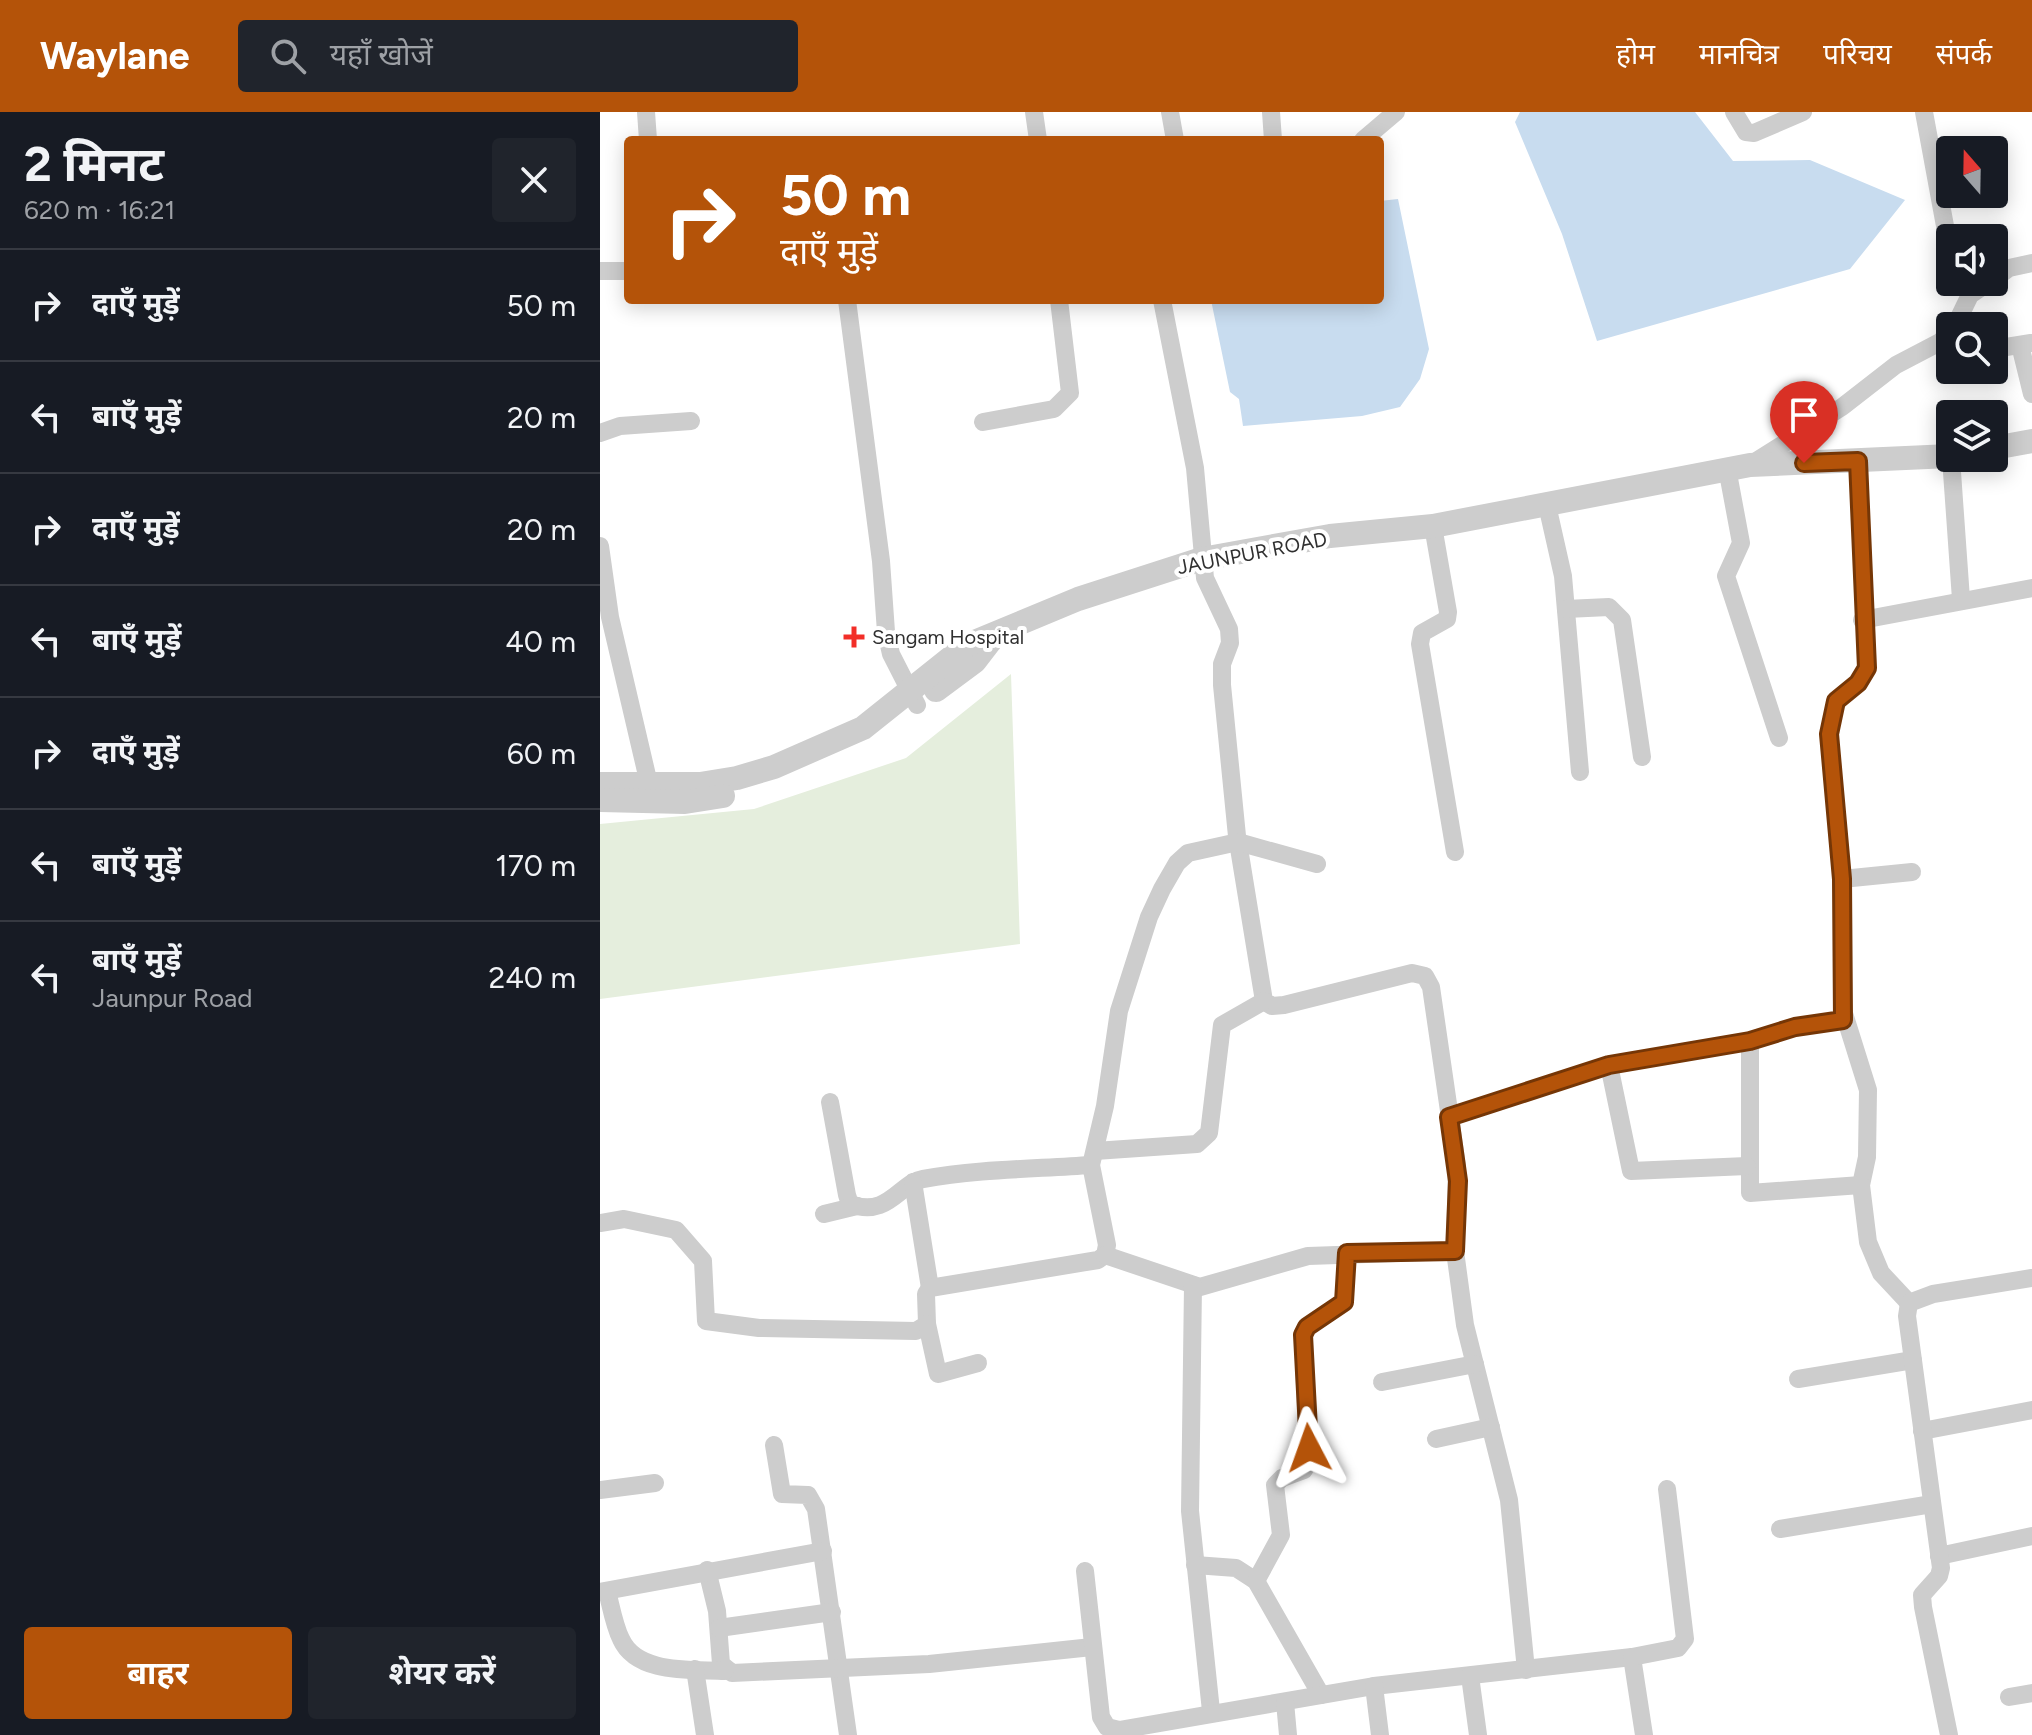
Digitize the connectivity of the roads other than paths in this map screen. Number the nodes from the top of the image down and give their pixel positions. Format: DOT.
graph roads {
  1 [pos="646,112"];
  2 [pos="1034,112"];
  3 [pos="1170,112"];
  4 [pos="1271,112"];
  5 [pos="1396,112"];
  6 [pos="1734,112"];
  7 [pos="1803,112"];
  8 [pos="1924,112"];
  9 [pos="648,136"];
  10 [pos="1037,136"];
  11 [pos="1174,136"];
  12 [pos="1273,136"];
  13 [pos="1368,136"];
  14 [pos="1945,224"];
  15 [pos="2032,263"];
  16 [pos="2008,269"];
  17 [pos="600,271"];
  18 [pos="624,271"];
  19 [pos="848,304"];
  20 [pos="1059,304"];
  21 [pos="1163,304"];
  22 [pos="1936,344"];
  23 [pos="2026,344"];
  24 [pos="2032,394"];
  25 [pos="691,421"];
  26 [pos="983,422"];
  27 [pos="600,433"];
  28 [pos="2032,441"];
  29 [pos="2008,445"];
  30 [pos="1936,458"];
  31 [pos="1858,461"];
  32 [pos="1739,467"];
  33 [pos="1952,472"];
  34 [pos="1547,505"];
  35 [pos="1433,526"];
  36 [pos="600,546"];
  37 [pos="1202,559"];
  38 [pos="2032,588"];
  39 [pos="1961,599"];
  40 [pos="1566,609"];
  41 [pos="1862,620"];
  42 [pos="914,699"];
  43 [pos="1779,738"];
  44 [pos="1642,757"];
  45 [pos="1580,772"];
  46 [pos="600,784"];
  47 [pos="649,784"];
  48 [pos="600,800"];
  49 [pos="1238,842"];
  50 [pos="1455,852"];
  51 [pos="1317,864"];
  52 [pos="1912,872"];
  53 [pos="1842,879"];
  54 [pos="1264,1001"];
  55 [pos="1843,1020"];
  56 [pos="1750,1041"];
  57 [pos="1609,1065"];
  58 [pos="830,1102"];
  59 [pos="1449,1117"];
  60 [pos="1093,1158"];
  61 [pos="1747,1166"];
  62 [pos="913,1182"];
  63 [pos="1861,1185"];
  64 [pos="857,1206"];
  65 [pos="824,1214"];
  66 [pos="600,1223"];
  67 [pos="1455,1251"];
  68 [pos="1347,1253"];
  69 [pos="1105,1255"];
  70 [pos="2032,1278"];
  71 [pos="1193,1285"];
  72 [pos="930,1288"];
  73 [pos="1909,1303"];
  74 [pos="927,1324"];
  75 [pos="1913,1360"];
  76 [pos="978,1363"];
  77 [pos="1475,1364"];
  78 [pos="1798,1379"];
  79 [pos="1382,1382"];
  80 [pos="2032,1410"];
  81 [pos="1491,1427"];
  82 [pos="1922,1431"];
  83 [pos="1436,1439"];
  84 [pos="774,1445"];
  85 [pos="655,1483"];
  86 [pos="1667,1489"];
  87 [pos="600,1490"];
  88 [pos="1932,1504"];
  89 [pos="1780,1529"];
  90 [pos="2032,1536"];
  91 [pos="823,1551"];
  92 [pos="1939,1556"];
  93 [pos="1195,1565"];
  94 [pos="707,1570"];
  95 [pos="1085,1571"];
  96 [pos="1256,1581"];
  97 [pos="604,1591"];
  98 [pos="832,1612"];
  99 [pos="719,1628"];
  100 [pos="1092,1647"];
  101 [pos="1632,1657"];
  102 [pos="839,1668"];
  103 [pos="695,1669"];
  104 [pos="1526,1670"];
  105 [pos="725,1671"];
  106 [pos="1470,1676"];
  107 [pos="1374,1686"];
  108 [pos="2032,1693"];
  109 [pos="1321,1695"];
  110 [pos="2009,1697"];
  111 [pos="1285,1702"];
  112 [pos="1211,1711"];
  113 [pos="1160,1729"];
  114 [pos="705,1735"];
  115 [pos="848,1735"];
  116 [pos="1288,1735"];
  117 [pos="1380,1735"];
  118 [pos="1478,1735"];
  119 [pos="1644,1735"];
  120 [pos="1949,1735"];
  1 -- 9 [label="street"];
  2 -- 10 [label="street"];
  3 -- 11 [label="street"];
  4 -- 12 [label="street"];
  5 -- 13 [label="street"];
  6 -- 7 [label="street"];
  8 -- 14 [label="street"];
  15 -- 16 [label="street"];
  17 -- 18 [label="street"];
  19 -- 42 [label="street"];
  20 -- 26 [label="street"];
  21 -- 37 [label="street"];
  22 -- 32 [label="street"];
  23 -- 24 [label="street"];
  25 -- 27 [label="street"];
  28 -- 29 [label="street"];
  30 -- 31 [label="street, JAUNPUR ROAD"];
  31 -- 32 [label="street, JAUNPUR ROAD"];
  31 -- 41 [label="street"];
  32 -- 34 [label="street, JAUNPUR ROAD"];
  32 -- 43 [label="street"];
  33 -- 39 [label="street"];
  34 -- 35 [label="street, JAUNPUR ROAD"];
  34 -- 40 [label="street"];
  35 -- 37 [label="street, JAUNPUR ROAD"];
  35 -- 50 [label="street"];
  36 -- 47 [label="street"];
  37 -- 42 [label="street, JAUNPUR ROAD"];
  37 -- 49 [label="street"];
  38 -- 39 [label="street"];
  39 -- 41 [label="street"];
  40 -- 44 [label="street"];
  40 -- 45 [label="street"];
  41 -- 53 [label="street"];
  42 -- 47 [label="street"];
  42 -- 48 [label="street"];
  46 -- 47 [label="street"];
  49 -- 51 [label="street"];
  49 -- 54 [label="street"];
  49 -- 60 [label="street"];
  52 -- 53 [label="street"];
  53 -- 55 [label="street"];
  54 -- 59 [label="street"];
  54 -- 60 [label="street"];
  55 -- 56 [label="street"];
  55 -- 63 [label="street"];
  56 -- 57 [label="street"];
  56 -- 61 [label="street"];
  57 -- 59 [label="street"];
  57 -- 61 [label="street"];
  58 -- 64 [label="street"];
  59 -- 67 [label="street"];
  60 -- 62 [label="street"];
  60 -- 69 [label="street"];
  61 -- 63 [label="street"];
  62 -- 64 [label="street"];
  62 -- 72 [label="street"];
  63 -- 73 [label="street"];
  64 -- 65 [label="street"];
  66 -- 74 [label="street"];
  67 -- 68 [label="street"];
  67 -- 77 [label="street"];
  68 -- 71 [label="street"];
  68 -- 96 [label="street"];
  69 -- 71 [label="street"];
  69 -- 72 [label="street"];
  70 -- 73 [label="street"];
  71 -- 93 [label="street"];
  72 -- 74 [label="street"];
  73 -- 75 [label="street"];
  74 -- 76 [label="street"];
  75 -- 78 [label="street"];
  75 -- 82 [label="street"];
  77 -- 79 [label="street"];
  77 -- 81 [label="street"];
  80 -- 82 [label="street"];
  81 -- 83 [label="street"];
  81 -- 104 [label="street"];
  82 -- 88 [label="street"];
  84 -- 91 [label="street"];
  85 -- 87 [label="street"];
  86 -- 101 [label="street"];
  88 -- 89 [label="street"];
  88 -- 92 [label="street"];
  90 -- 92 [label="street"];
  91 -- 94 [label="street"];
  91 -- 98 [label="street"];
  92 -- 120 [label="street"];
  93 -- 96 [label="street"];
  93 -- 112 [label="street"];
  94 -- 97 [label="street"];
  94 -- 99 [label="street"];
  95 -- 100 [label="street"];
  96 -- 109 [label="street"];
  97 -- 103 [label="street"];
  98 -- 99 [label="street"];
  98 -- 102 [label="street"];
  99 -- 105 [label="street"];
  100 -- 102 [label="street"];
  100 -- 113 [label="street"];
  101 -- 104 [label="street"];
  101 -- 119 [label="street"];
  102 -- 105 [label="street"];
  102 -- 115 [label="street"];
  103 -- 105 [label="street"];
  103 -- 114 [label="street"];
  104 -- 106 [label="street"];
  106 -- 107 [label="street"];
  106 -- 118 [label="street"];
  107 -- 109 [label="street"];
  107 -- 117 [label="street"];
  108 -- 110 [label="street"];
  109 -- 111 [label="street"];
  111 -- 112 [label="street"];
  111 -- 116 [label="street"];
  112 -- 113 [label="street"];
}
